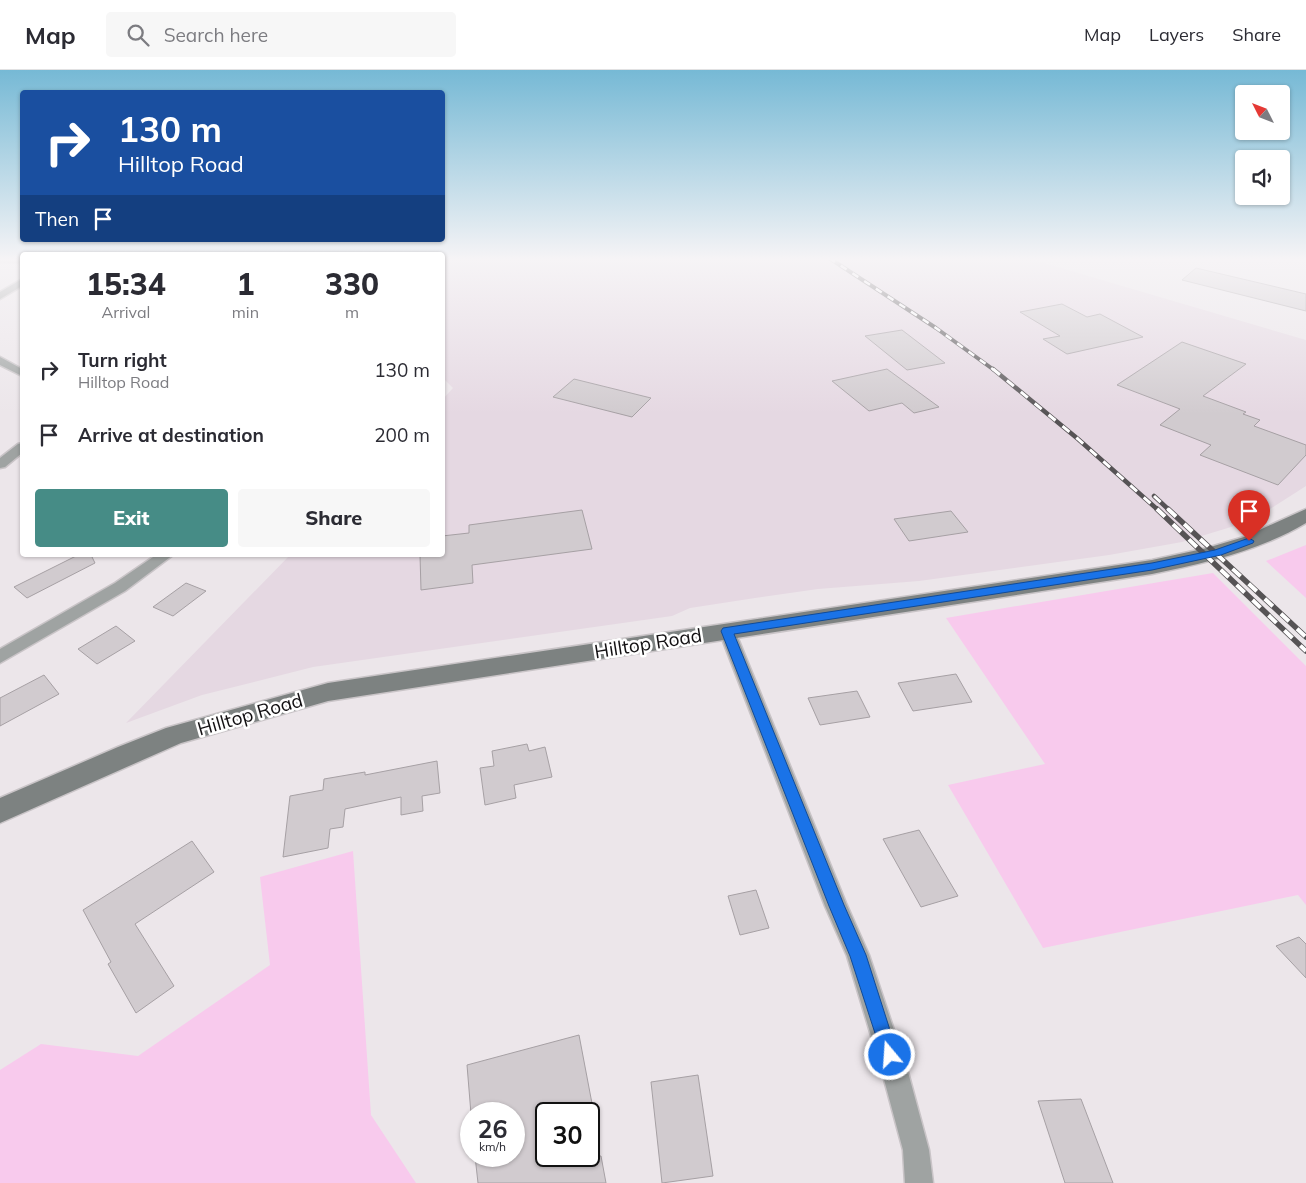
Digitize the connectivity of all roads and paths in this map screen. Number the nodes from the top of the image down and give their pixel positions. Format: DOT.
graph roads {
  1 [pos="0,360"];
  2 [pos="20,372"];
  3 [pos="20,449"];
  4 [pos="0,464"];
  5 [pos="1306,515"];
  6 [pos="163,557"];
  7 [pos="727,631"];
  8 [pos="0,657"];
  9 [pos="0,811"];
  10 [pos="919,1183"];
  1 -- 2 [label="street"];
  3 -- 4 [label="street"];
  5 -- 7 [label="main road, Hilltop Road"];
  6 -- 8 [label="street"];
  7 -- 9 [label="main road, Hilltop Road"];
  7 -- 10 [label="street"];
}
